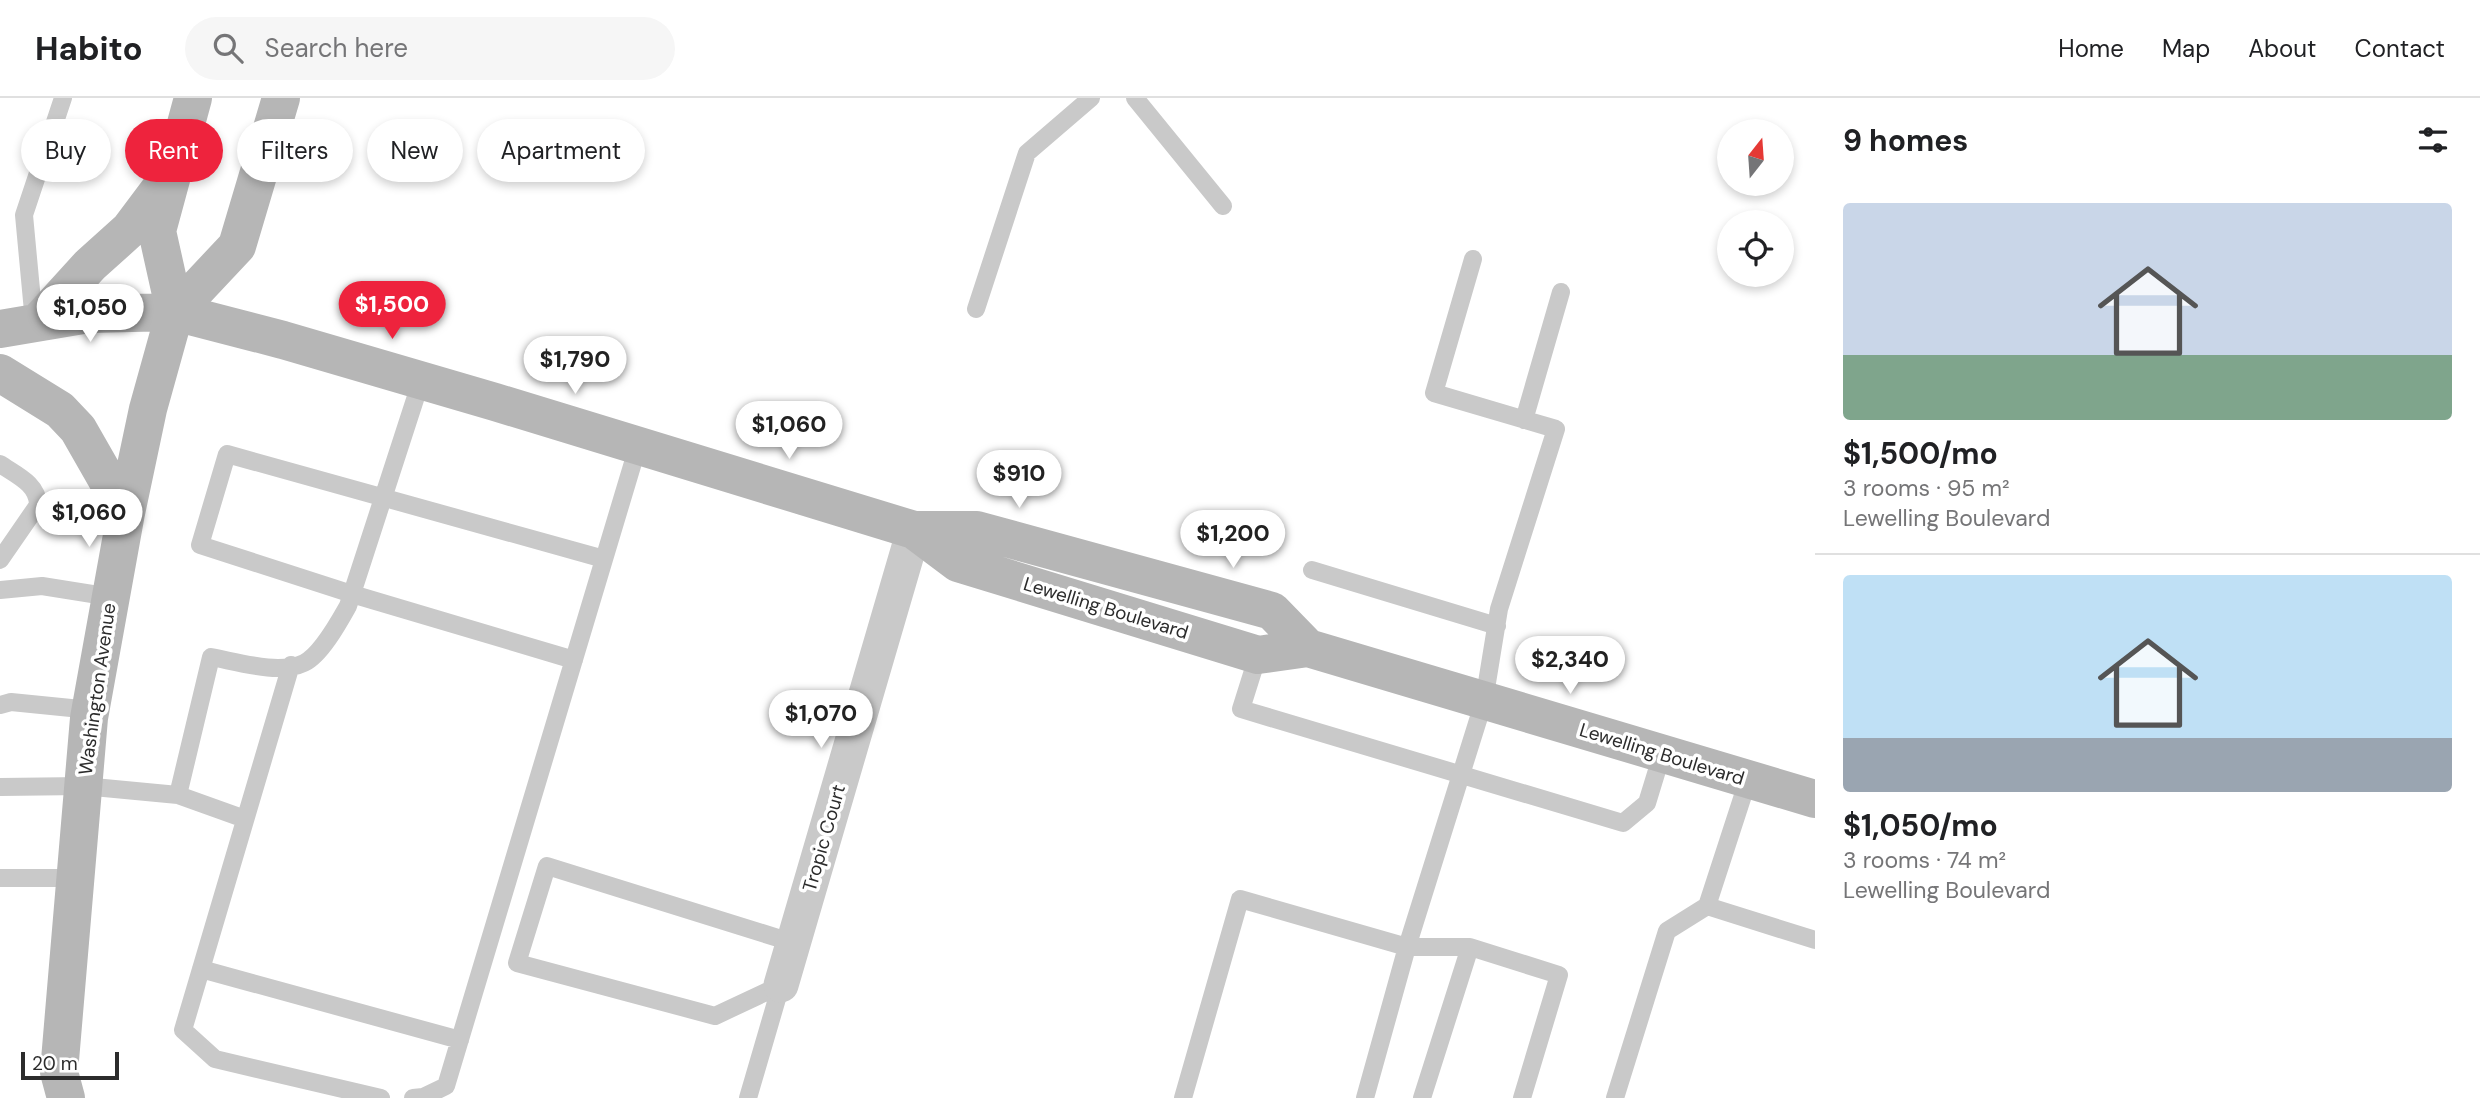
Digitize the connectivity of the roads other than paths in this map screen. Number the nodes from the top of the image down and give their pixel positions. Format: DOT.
graph roads {
  1 [pos="62,98"];
  2 [pos="193,98"];
  3 [pos="281,98"];
  4 [pos="1091,98"];
  5 [pos="1135,98"];
  6 [pos="188,119"];
  7 [pos="166,182"];
  8 [pos="172,182"];
  9 [pos="1223,206"];
  10 [pos="1473,258"];
  11 [pos="1561,292"];
  12 [pos="976,309"];
  13 [pos="175,312"];
  14 [pos="24,324"];
  15 [pos="0,373"];
  16 [pos="421,381"];
  17 [pos="1524,420"];
  18 [pos="638,446"];
  19 [pos="0,464"];
  20 [pos="384,496"];
  21 [pos="126,513"];
  22 [pos="914,530"];
  23 [pos="604,559"];
  24 [pos="0,560"];
  25 [pos="1312,570"];
  26 [pos="0,590"];
  27 [pos="352,594"];
  28 [pos="111,597"];
  29 [pos="1497,626"];
  30 [pos="1308,648"];
  31 [pos="1258,655"];
  32 [pos="574,660"];
  33 [pos="291,665"];
  34 [pos="1483,701"];
  35 [pos="0,705"];
  36 [pos="91,710"];
  37 [pos="1662,754"];
  38 [pos="1461,774"];
  39 [pos="1748,780"];
  40 [pos="83,786"];
  41 [pos="0,787"];
  42 [pos="178,795"];
  43 [pos="1815,799"];
  44 [pos="245,820"];
  45 [pos="0,878"];
  46 [pos="76,878"];
  47 [pos="1707,906"];
  48 [pos="1815,940"];
  49 [pos="794,943"];
  50 [pos="1407,947"];
  51 [pos="1470,947"];
  52 [pos="201,969"];
  53 [pos="781,985"];
  54 [pos="460,1040"];
  55 [pos="53,1089"];
  56 [pos="381,1098"];
  57 [pos="413,1098"];
  58 [pos="748,1098"];
  59 [pos="1183,1098"];
  60 [pos="1365,1098"];
  61 [pos="1422,1098"];
  62 [pos="1522,1098"];
  63 [pos="1615,1098"];
  1 -- 14 [label="lane"];
  2 -- 6 [label="main road, Washington Avenue"];
  3 -- 13 [label="main road, Washington Avenue"];
  4 -- 12 [label="lane"];
  5 -- 9 [label="lane"];
  7 -- 14 [label="main road"];
  8 -- 13 [label="main road, Washington Avenue"];
  10 -- 17 [label="lane"];
  11 -- 17 [label="lane"];
  13 -- 14 [label="main road, Lewelling Boulevard"];
  13 -- 16 [label="main road, Lewelling Boulevard"];
  13 -- 21 [label="main road, Washington Avenue"];
  15 -- 21 [label="main road"];
  16 -- 18 [label="main road, Lewelling Boulevard"];
  16 -- 20 [label="lane"];
  17 -- 29 [label="lane"];
  18 -- 22 [label="main road, Lewelling Boulevard"];
  18 -- 23 [label="lane"];
  19 -- 24 [label="lane"];
  20 -- 23 [label="lane"];
  20 -- 27 [label="lane"];
  20 -- 27 [label="lane"];
  21 -- 28 [label="main road, Washington Avenue"];
  22 -- 30 [label="main road, Lewelling Boulevard"];
  22 -- 31 [label="main road, Lewelling Boulevard"];
  22 -- 49 [label="street, Tropic Court"];
  23 -- 32 [label="lane"];
  25 -- 29 [label="lane"];
  26 -- 28 [label="lane"];
  27 -- 32 [label="lane"];
  27 -- 33 [label="lane"];
  28 -- 36 [label="main road, Washington Avenue"];
  29 -- 34 [label="lane"];
  30 -- 31 [label="main road, Lewelling Boulevard"];
  30 -- 34 [label="main road, Lewelling Boulevard"];
  31 -- 38 [label="lane"];
  32 -- 54 [label="lane"];
  33 -- 42 [label="lane"];
  33 -- 44 [label="lane"];
  34 -- 37 [label="main road, Lewelling Boulevard"];
  34 -- 38 [label="lane"];
  35 -- 36 [label="lane"];
  36 -- 40 [label="main road, Washington Avenue"];
  37 -- 38 [label="lane"];
  37 -- 39 [label="main road, Lewelling Boulevard"];
  38 -- 50 [label="lane"];
  39 -- 43 [label="main road, Lewelling Boulevard"];
  39 -- 47 [label="lane"];
  40 -- 41 [label="lane"];
  40 -- 42 [label="lane"];
  40 -- 46 [label="main road, Washington Avenue"];
  42 -- 44 [label="lane"];
  44 -- 52 [label="lane"];
  45 -- 46 [label="lane"];
  46 -- 55 [label="main road, Washington Avenue"];
  47 -- 48 [label="lane"];
  47 -- 63 [label="lane"];
  49 -- 53 [label="street, Tropic Court"];
  49 -- 53 [label="lane"];
  50 -- 51 [label="lane"];
  50 -- 59 [label="lane"];
  50 -- 60 [label="lane"];
  51 -- 61 [label="lane"];
  51 -- 62 [label="lane"];
  52 -- 54 [label="lane"];
  52 -- 56 [label="lane"];
  53 -- 58 [label="lane"];
  54 -- 57 [label="lane"];
}
